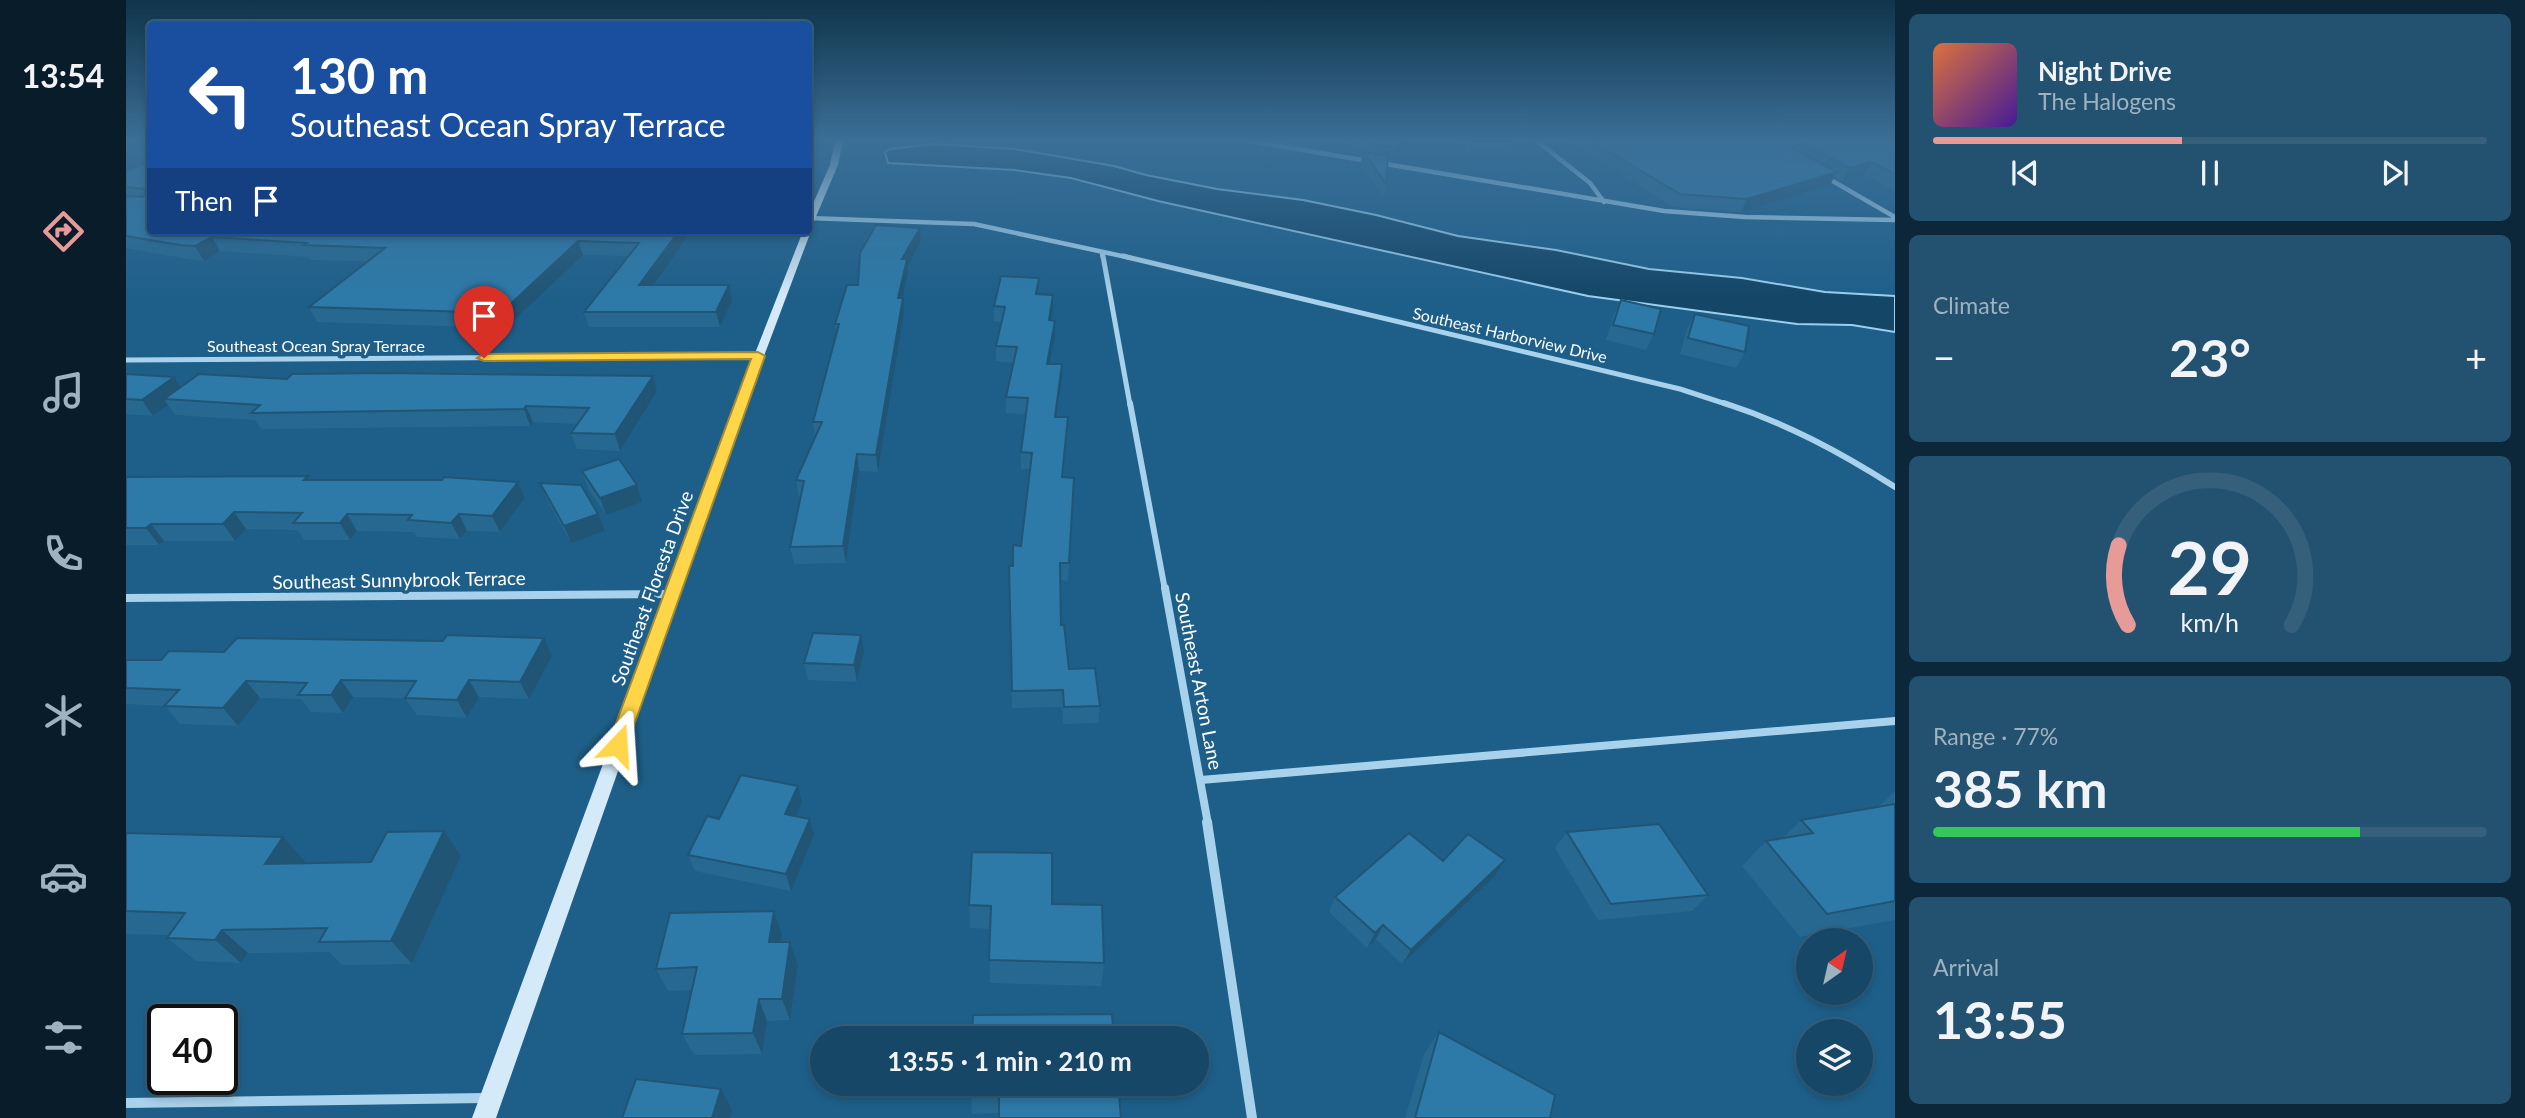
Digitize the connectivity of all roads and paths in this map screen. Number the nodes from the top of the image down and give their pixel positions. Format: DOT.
graph roads {
  1 [pos="822,193"];
  2 [pos="1552,193"];
  3 [pos="1597,193"];
  4 [pos="1852,193"];
  5 [pos="1604,202"];
  6 [pos="812,216"];
  7 [pos="1895,219"];
  8 [pos="812,223"];
  9 [pos="804,235"];
  10 [pos="1102,253"];
  11 [pos="758,356"];
  12 [pos="126,360"];
  13 [pos="1895,487"];
  14 [pos="672,594"];
  15 [pos="126,598"];
  16 [pos="1895,721"];
  17 [pos="1201,780"];
  18 [pos="491,1098"];
  19 [pos="126,1103"];
  20 [pos="484,1118"];
  21 [pos="1252,1118"];
  1 -- 6 [label="street, Southeast Floresta Drive"];
  2 -- 5 [label="street"];
  3 -- 5 [label="street"];
  4 -- 7 [label="street"];
  5 -- 7 [label="street"];
  8 -- 10 [label="street, Southeast Harborview Drive"];
  9 -- 11 [label="street, Southeast Floresta Drive"];
  10 -- 13 [label="street, Southeast Harborview Drive"];
  10 -- 17 [label="street, Southeast Arton Lane"];
  11 -- 12 [label="street, Southeast Ocean Spray Terrace"];
  11 -- 14 [label="street, Southeast Floresta Drive"];
  14 -- 15 [label="street, Southeast Sunnybrook Terrace"];
  14 -- 18 [label="street, Southeast Floresta Drive"];
  16 -- 17 [label="street"];
  17 -- 21 [label="street, Southeast Arton Lane"];
  18 -- 19 [label="street"];
  18 -- 20 [label="street, Southeast Floresta Drive"];
}
